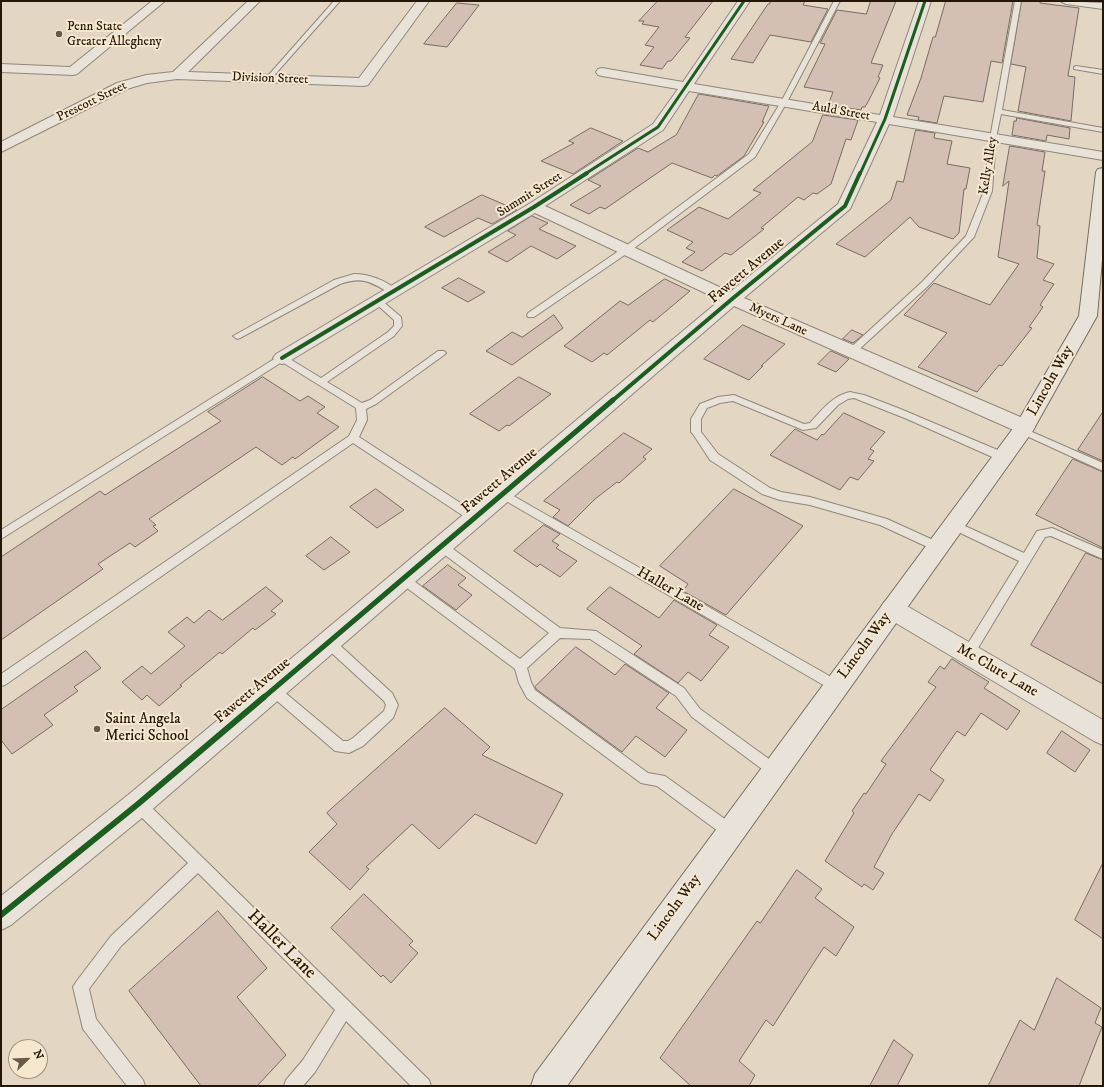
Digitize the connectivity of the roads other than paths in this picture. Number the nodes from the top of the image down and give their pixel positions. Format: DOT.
graph roads {
  1 [pos="159,1"];
  2 [pos="254,1"];
  3 [pos="337,1"];
  4 [pos="423,1"];
  5 [pos="744,1"];
  6 [pos="837,1"];
  7 [pos="925,1"];
  8 [pos="1018,1"];
  9 [pos="1066,1"];
  10 [pos="1103,6"];
  11 [pos="1,68"];
  12 [pos="1076,68"];
  13 [pos="602,72"];
  14 [pos="1103,72"];
  15 [pos="178,75"];
  16 [pos="268,79"];
  17 [pos="688,86"];
  18 [pos="784,102"];
  19 [pos="998,111"];
  20 [pos="886,119"];
  21 [pos="1103,130"];
  22 [pos="993,138"];
  23 [pos="1,148"];
  24 [pos="1103,156"];
  25 [pos="1103,172"];
  26 [pos="534,206"];
  27 [pos="1101,218"];
  28 [pos="626,250"];
  29 [pos="393,291"];
  30 [pos="732,299"];
  31 [pos="377,301"];
  32 [pos="531,315"];
  33 [pos="237,336"];
  34 [pos="851,352"];
  35 [pos="441,353"];
  36 [pos="282,358"];
  37 [pos="321,382"];
  38 [pos="361,407"];
  39 [pos="1024,429"];
  40 [pos="353,438"];
  41 [pos="1004,457"];
  42 [pos="1103,467"];
  43 [pos="503,494"];
  44 [pos="475,518"];
  45 [pos="954,525"];
  46 [pos="1,535"];
  47 [pos="441,546"];
  48 [pos="938,547"];
  49 [pos="1103,556"];
  50 [pos="1026,559"];
  51 [pos="403,579"];
  52 [pos="892,609"];
  53 [pos="558,633"];
  54 [pos="328,642"];
  55 [pos="968,654"];
  56 [pos="520,666"];
  57 [pos="1,681"];
  58 [pos="836,686"];
  59 [pos="273,690"];
  60 [pos="1103,733"];
  61 [pos="775,771"];
  62 [pos="138,804"];
  63 [pos="730,832"];
  64 [pos="198,863"];
  65 [pos="1,915"];
  66 [pos="345,1008"];
  67 [pos="137,1086"];
  68 [pos="292,1086"];
  69 [pos="423,1086"];
  70 [pos="547,1086"];
  1 -- 11 [label="street"];
  2 -- 15 [label="street"];
  3 -- 16 [label="lane"];
  4 -- 16 [label="street, Division Street"];
  5 -- 17 [label="street, Summit Street"];
  6 -- 18 [label="lane"];
  7 -- 20 [label="street, Fawcett Avenue"];
  8 -- 19 [label="lane, Kelly Alley"];
  9 -- 10 [label="street"];
  12 -- 14 [label="lane"];
  13 -- 17 [label="street, Auld Street"];
  15 -- 16 [label="street, Division Street"];
  15 -- 23 [label="street, Prescott Street"];
  17 -- 18 [label="street, Auld Street"];
  17 -- 26 [label="street, Summit Street"];
  18 -- 20 [label="street, Auld Street"];
  18 -- 28 [label="lane"];
  19 -- 21 [label="lane"];
  19 -- 22 [label="lane, Kelly Alley"];
  20 -- 22 [label="street, Auld Street"];
  20 -- 30 [label="street, Fawcett Avenue"];
  22 -- 24 [label="street, Auld Street"];
  22 -- 34 [label="lane, Kelly Alley"];
  25 -- 27 [label="street, Lincoln Way"];
  26 -- 28 [label="street, Myers Lane"];
  26 -- 29 [label="street, Summit Street"];
  27 -- 39 [label="street, Lincoln Way"];
  28 -- 30 [label="street, Myers Lane"];
  28 -- 32 [label="lane"];
  29 -- 31 [label="street, Summit Street"];
  29 -- 33 [label="lane"];
  30 -- 34 [label="street, Myers Lane"];
  30 -- 43 [label="street, Fawcett Avenue"];
  31 -- 36 [label="street, Summit Street"];
  31 -- 37 [label="lane"];
  34 -- 39 [label="street, Myers Lane"];
  35 -- 38 [label="lane"];
  36 -- 37 [label="lane"];
  36 -- 46 [label="lane"];
  37 -- 38 [label="lane"];
  38 -- 40 [label="lane"];
  39 -- 41 [label="street, Lincoln Way"];
  39 -- 42 [label="lane"];
  40 -- 44 [label="lane"];
  40 -- 57 [label="lane"];
  41 -- 45 [label="street, Lincoln Way"];
  41 -- 48 [label="lane"];
  43 -- 44 [label="street, Fawcett Avenue"];
  43 -- 58 [label="lane, Haller Lane"];
  44 -- 47 [label="street, Fawcett Avenue"];
  45 -- 48 [label="street, Lincoln Way"];
  45 -- 50 [label="lane"];
  47 -- 51 [label="street, Fawcett Avenue"];
  47 -- 53 [label="lane"];
  48 -- 52 [label="street, Lincoln Way"];
  49 -- 50 [label="lane"];
  50 -- 55 [label="lane"];
  51 -- 54 [label="street, Fawcett Avenue"];
  51 -- 56 [label="lane"];
  52 -- 55 [label="street, Mc Clure Lane"];
  52 -- 58 [label="street, Lincoln Way"];
  53 -- 56 [label="lane"];
  53 -- 61 [label="lane"];
  54 -- 59 [label="street, Fawcett Avenue"];
  54 -- 59 [label="lane"];
  55 -- 60 [label="street, Mc Clure Lane"];
  56 -- 63 [label="lane"];
  58 -- 61 [label="street, Lincoln Way"];
  59 -- 62 [label="street, Fawcett Avenue"];
  61 -- 63 [label="street, Lincoln Way"];
  62 -- 64 [label="lane, Haller Lane"];
  62 -- 65 [label="street, Fawcett Avenue"];
  63 -- 70 [label="street, Lincoln Way"];
  64 -- 66 [label="lane, Haller Lane"];
  64 -- 67 [label="lane"];
  66 -- 68 [label="lane"];
  66 -- 69 [label="lane, Haller Lane"];
}
